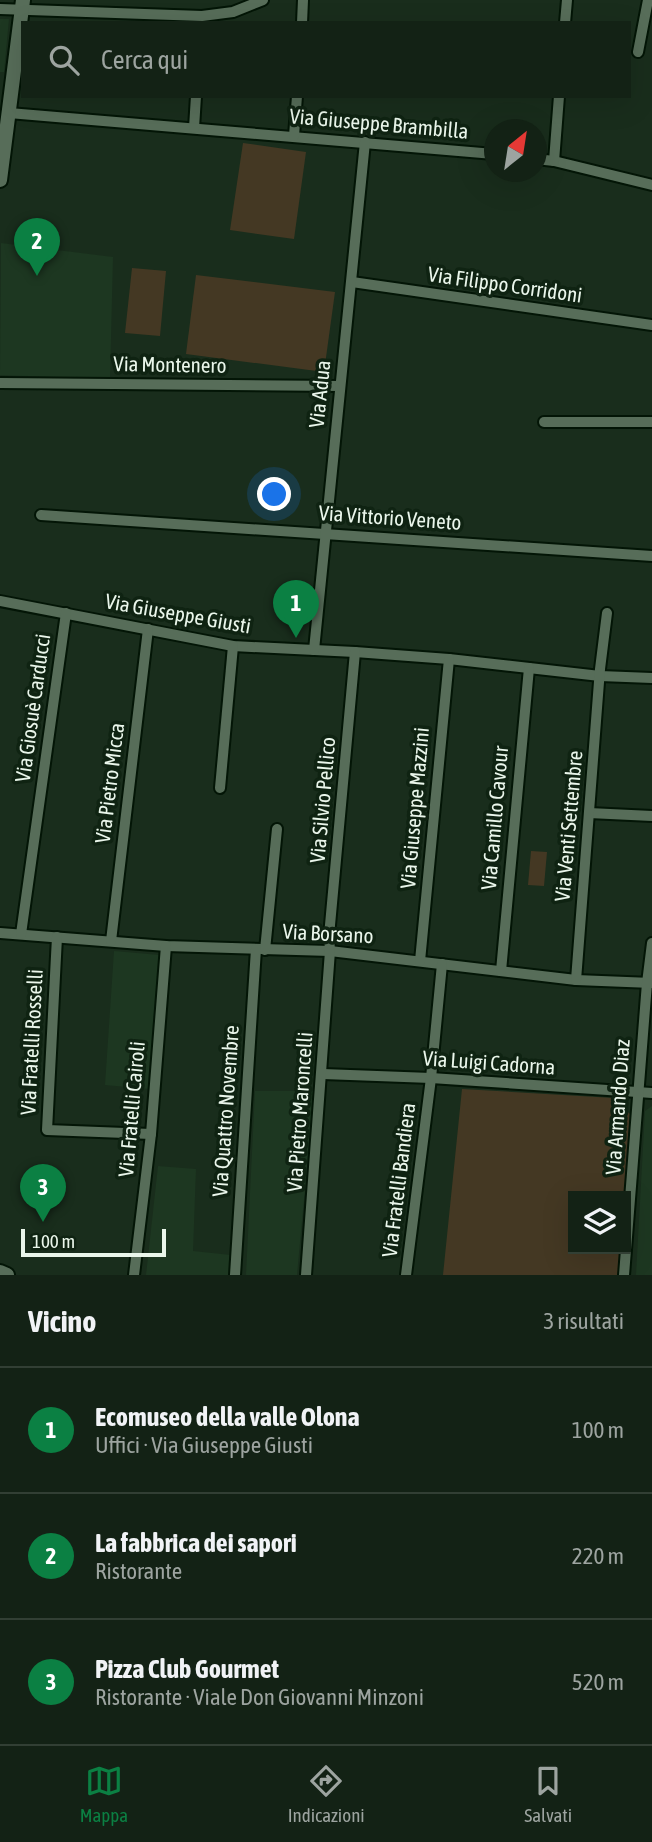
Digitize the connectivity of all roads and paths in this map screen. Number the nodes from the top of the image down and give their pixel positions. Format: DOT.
graph roads {
  1 [pos="263,0"];
  2 [pos="303,0"];
  3 [pos="567,0"];
  4 [pos="648,0"];
  5 [pos="22,5"];
  6 [pos="0,9"];
  7 [pos="202,20"];
  8 [pos="302,21"];
  9 [pos="565,21"];
  10 [pos="638,52"];
  11 [pos="197,98"];
  12 [pos="297,98"];
  13 [pos="559,98"];
  14 [pos="9,113"];
  15 [pos="194,128"];
  16 [pos="294,136"];
  17 [pos="365,142"];
  18 [pos="484,153"];
  19 [pos="547,160"];
  20 [pos="554,161"];
  21 [pos="0,180"];
  22 [pos="652,185"];
  23 [pos="352,282"];
  24 [pos="652,326"];
  25 [pos="0,383"];
  26 [pos="340,386"];
  27 [pos="544,422"];
  28 [pos="652,422"];
  29 [pos="41,515"];
  30 [pos="326,533"];
  31 [pos="652,556"];
  32 [pos="0,601"];
  33 [pos="66,613"];
  34 [pos="607,613"];
  35 [pos="148,629"];
  36 [pos="233,646"];
  37 [pos="314,650"];
  38 [pos="355,652"];
  39 [pos="449,659"];
  40 [pos="528,668"];
  41 [pos="600,676"];
  42 [pos="652,678"];
  43 [pos="220,788"];
  44 [pos="589,813"];
  45 [pos="652,816"];
  46 [pos="277,829"];
  47 [pos="0,933"];
  48 [pos="20,934"];
  49 [pos="57,936"];
  50 [pos="111,941"];
  51 [pos="652,943"];
  52 [pos="166,946"];
  53 [pos="260,949"];
  54 [pos="330,951"];
  55 [pos="420,961"];
  56 [pos="442,964"];
  57 [pos="501,971"];
  58 [pos="576,980"];
  59 [pos="649,983"];
  60 [pos="323,1074"];
  61 [pos="431,1078"];
  62 [pos="639,1093"];
  63 [pos="652,1093"];
  64 [pos="151,1134"];
  65 [pos="0,1272"];
  66 [pos="7,1275"];
  67 [pos="134,1275"];
  68 [pos="235,1275"];
  69 [pos="306,1275"];
  70 [pos="407,1275"];
  71 [pos="624,1275"];
  1 -- 7 [label="street"];
  2 -- 8 [label="street"];
  3 -- 9 [label="street"];
  4 -- 10 [label="street"];
  5 -- 6 [label="street"];
  5 -- 7 [label="street"];
  5 -- 14 [label="street"];
  11 -- 15 [label="street"];
  12 -- 16 [label="street"];
  13 -- 20 [label="street"];
  14 -- 15 [label="street, Via Giuseppe Brambilla"];
  14 -- 21 [label="street"];
  15 -- 16 [label="street, Via Giuseppe Brambilla"];
  16 -- 17 [label="street, Via Giuseppe Brambilla"];
  17 -- 18 [label="street, Via Giuseppe Brambilla"];
  17 -- 23 [label="street, Via Adua"];
  19 -- 20 [label="street"];
  20 -- 22 [label="street"];
  23 -- 24 [label="street, Via Filippo Corridoni"];
  23 -- 26 [label="street, Via Adua"];
  25 -- 26 [label="street, Via Montenero"];
  26 -- 30 [label="street, Via Adua"];
  27 -- 28 [label="street"];
  29 -- 30 [label="street, Via Vittorio Veneto"];
  30 -- 31 [label="street, Via Vittorio Veneto"];
  30 -- 37 [label="street, Via Adua"];
  32 -- 33 [label="street, Via Giuseppe Giusti"];
  33 -- 35 [label="street, Via Giuseppe Giusti"];
  33 -- 48 [label="street, Via Giosuè Carducci"];
  34 -- 41 [label="street"];
  35 -- 36 [label="street, Via Giuseppe Giusti"];
  35 -- 50 [label="street, Via Pietro Micca"];
  36 -- 37 [label="street, Via Giuseppe Giusti"];
  36 -- 43 [label="street"];
  37 -- 38 [label="street, Via Giuseppe Giusti"];
  38 -- 39 [label="street, Via Giuseppe Giusti"];
  38 -- 54 [label="street, Via Silvio Pellico"];
  39 -- 40 [label="street, Via Giuseppe Giusti"];
  39 -- 55 [label="street, Via Giuseppe Mazzini"];
  40 -- 41 [label="street, Via Giuseppe Giusti"];
  40 -- 57 [label="street, Via Camillo Cavour"];
  41 -- 42 [label="street, Via Giuseppe Giusti"];
  41 -- 44 [label="street, Via Venti Settembre"];
  44 -- 45 [label="street"];
  44 -- 58 [label="street, Via Venti Settembre"];
  46 -- 53 [label="street, Via Quattro Novembre"];
  47 -- 48 [label="street, Via Borsano"];
  48 -- 49 [label="street, Via Borsano"];
  49 -- 50 [label="street, Via Borsano"];
  49 -- 64 [label="street, Via Fratelli Rosselli"];
  50 -- 52 [label="street, Via Borsano"];
  51 -- 59 [label="street, Via Armando Diaz"];
  52 -- 53 [label="street, Via Borsano"];
  52 -- 64 [label="street, Via Fratelli Cairoli"];
  53 -- 54 [label="street, Via Borsano"];
  53 -- 68 [label="street, Via Quattro Novembre"];
  54 -- 55 [label="street, Via Borsano"];
  54 -- 60 [label="street, Via Pietro Maroncelli"];
  55 -- 56 [label="street, Via Borsano"];
  56 -- 57 [label="street, Via Borsano"];
  56 -- 61 [label="street, Via Fratelli Bandiera"];
  57 -- 58 [label="street, Via Borsano"];
  58 -- 59 [label="street, Via Borsano"];
  59 -- 62 [label="street, Via Armando Diaz"];
  60 -- 61 [label="street, Via Luigi Cadorna"];
  60 -- 69 [label="street, Via Pietro Maroncelli"];
  61 -- 62 [label="street, Via Luigi Cadorna"];
  61 -- 70 [label="street, Via Fratelli Bandiera"];
  62 -- 63 [label="street, Via Luigi Cadorna"];
  62 -- 71 [label="street, Via Armando Diaz"];
  64 -- 67 [label="street, Via Fratelli Cairoli"];
  65 -- 66 [label="street"];
}
